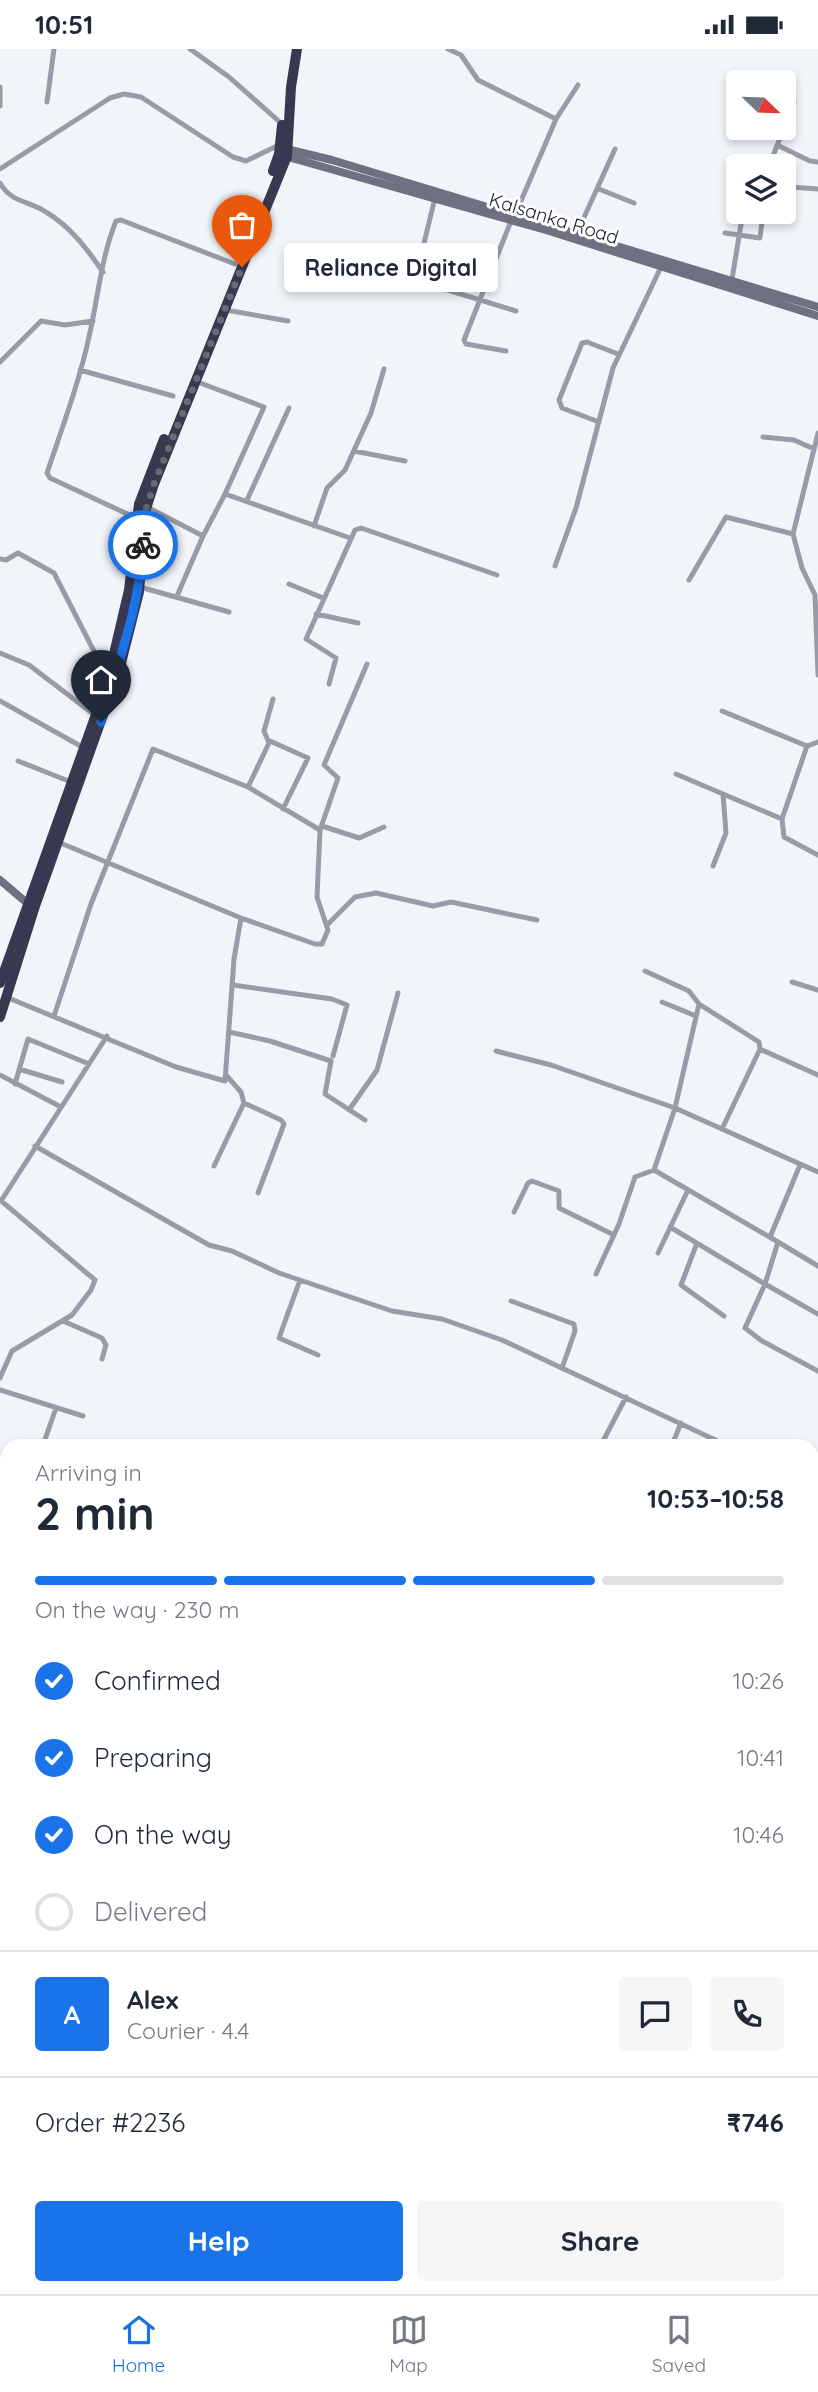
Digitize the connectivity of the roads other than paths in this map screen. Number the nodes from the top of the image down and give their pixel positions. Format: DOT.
graph roads {
  1 [pos="54,49"];
  2 [pos="190,49"];
  3 [pos="290,49"];
  4 [pos="297,49"];
  5 [pos="448,49"];
  6 [pos="578,85"];
  7 [pos="0,87"];
  8 [pos="47,102"];
  9 [pos="0,106"];
  10 [pos="556,119"];
  11 [pos="282,124"];
  12 [pos="779,140"];
  13 [pos="777,145"];
  14 [pos="615,149"];
  15 [pos="282,150"];
  16 [pos="774,154"];
  17 [pos="818,162"];
  18 [pos="0,169"];
  19 [pos="0,183"];
  20 [pos="796,187"];
  21 [pos="598,189"];
  22 [pos="818,189"];
  23 [pos="435,198"];
  24 [pos="634,203"];
  25 [pos="513,218"];
  26 [pos="742,224"];
  27 [pos="762,224"];
  28 [pos="577,233"];
  29 [pos="725,233"];
  30 [pos="741,236"];
  31 [pos="235,264"];
  32 [pos="453,267"];
  33 [pos="661,267"];
  34 [pos="103,272"];
  35 [pos="732,279"];
  36 [pos="445,290"];
  37 [pos="480,301"];
  38 [pos="818,307"];
  39 [pos="224,310"];
  40 [pos="516,311"];
  41 [pos="818,316"];
  42 [pos="93,321"];
  43 [pos="288,321"];
  44 [pos="506,351"];
  45 [pos="618,354"];
  46 [pos="0,362"];
  47 [pos="384,369"];
  48 [pos="80,370"];
  49 [pos="195,381"];
  50 [pos="173,396"];
  51 [pos="289,408"];
  52 [pos="599,422"];
  53 [pos="818,433"];
  54 [pos="763,437"];
  55 [pos="814,449"];
  56 [pos="354,451"];
  57 [pos="405,461"];
  58 [pos="225,494"];
  59 [pos="247,501"];
  60 [pos="143,506"];
  61 [pos="136,518"];
  62 [pos="314,526"];
  63 [pos="793,534"];
  64 [pos="203,536"];
  65 [pos="350,538"];
  66 [pos="0,559"];
  67 [pos="555,566"];
  68 [pos="497,575"];
  69 [pos="689,580"];
  70 [pos="289,584"];
  71 [pos="140,587"];
  72 [pos="177,596"];
  73 [pos="323,598"];
  74 [pos="229,612"];
  75 [pos="316,614"];
  76 [pos="358,623"];
  77 [pos="817,645"];
  78 [pos="0,653"];
  79 [pos="367,663"];
  80 [pos="112,668"];
  81 [pos="818,675"];
  82 [pos="330,684"];
  83 [pos="273,699"];
  84 [pos="0,701"];
  85 [pos="722,711"];
  86 [pos="96,716"];
  87 [pos="270,741"];
  88 [pos="818,742"];
  89 [pos="807,746"];
  90 [pos="84,748"];
  91 [pos="19,761"];
  92 [pos="676,774"];
  93 [pos="71,783"];
  94 [pos="248,787"];
  95 [pos="723,794"];
  96 [pos="284,809"];
  97 [pos="782,819"];
  98 [pos="384,827"];
  99 [pos="321,828"];
  100 [pos="58,842"];
  101 [pos="818,855"];
  102 [pos="108,861"];
  103 [pos="713,866"];
  104 [pos="0,880"];
  105 [pos="27,903"];
  106 [pos="242,918"];
  107 [pos="537,920"];
  108 [pos="328,924"];
  109 [pos="645,971"];
  110 [pos="5,977"];
  111 [pos="792,982"];
  112 [pos="233,985"];
  113 [pos="818,990"];
  114 [pos="398,993"];
  115 [pos="6,997"];
  116 [pos="662,1002"];
  117 [pos="699,1004"];
  118 [pos="54,1016"];
  119 [pos="696,1016"];
  120 [pos="0,1017"];
  121 [pos="229,1032"];
  122 [pos="107,1036"];
  123 [pos="760,1049"];
  124 [pos="496,1051"];
  125 [pos="333,1056"];
  126 [pos="89,1064"];
  127 [pos="19,1069"];
  128 [pos="0,1075"];
  129 [pos="226,1075"];
  130 [pos="818,1075"];
  131 [pos="62,1081"];
  132 [pos="15,1084"];
  133 [pos="244,1103"];
  134 [pos="61,1107"];
  135 [pos="675,1108"];
  136 [pos="349,1110"];
  137 [pos="365,1120"];
  138 [pos="722,1129"];
  139 [pos="35,1146"];
  140 [pos="800,1165"];
  141 [pos="214,1166"];
  142 [pos="654,1170"];
  143 [pos="818,1172"];
  144 [pos="688,1189"];
  145 [pos="258,1192"];
  146 [pos="1,1201"];
  147 [pos="514,1212"];
  148 [pos="670,1227"];
  149 [pos="614,1235"];
  150 [pos="770,1237"];
  151 [pos="778,1242"];
  152 [pos="697,1243"];
  153 [pos="658,1253"];
  154 [pos="818,1266"];
  155 [pos="596,1274"];
  156 [pos="300,1280"];
  157 [pos="765,1284"];
  158 [pos="511,1301"];
  159 [pos="818,1314"];
  160 [pos="724,1316"];
  161 [pos="63,1321"];
  162 [pos="318,1355"];
  163 [pos="102,1359"];
  164 [pos="562,1368"];
  165 [pos="818,1371"];
  166 [pos="0,1378"];
  167 [pos="0,1390"];
  168 [pos="625,1397"];
  169 [pos="56,1408"];
  170 [pos="83,1416"];
  171 [pos="681,1423"];
  172 [pos="45,1439"];
  173 [pos="604,1439"];
  174 [pos="674,1439"];
  175 [pos="714,1439"];
  1 -- 8 [label="street"];
  2 -- 11 [label="street"];
  3 -- 11 [label="highway"];
  4 -- 15 [label="highway"];
  5 -- 10 [label="street"];
  6 -- 10 [label="street"];
  7 -- 9 [label="street"];
  10 -- 25 [label="street"];
  11 -- 15 [label="highway"];
  12 -- 13 [label="street"];
  13 -- 16 [label="street"];
  13 -- 17 [label="street"];
  14 -- 21 [label="street"];
  15 -- 18 [label="street"];
  15 -- 23 [label="main road, Kalsanka Road"];
  15 -- 25 [label="main road"];
  15 -- 31 [label="highway"];
  15 -- 39 [label="highway"];
  19 -- 34 [label="street"];
  20 -- 22 [label="street"];
  21 -- 24 [label="street"];
  21 -- 28 [label="street"];
  23 -- 25 [label="main road, Kalsanka Road"];
  23 -- 36 [label="street"];
  25 -- 28 [label="main road"];
  25 -- 33 [label="main road, Kalsanka Road"];
  25 -- 37 [label="street"];
  26 -- 30 [label="street"];
  27 -- 30 [label="street"];
  28 -- 35 [label="main road"];
  29 -- 30 [label="street"];
  30 -- 35 [label="street"];
  31 -- 34 [label="street"];
  31 -- 60 [label="highway"];
  32 -- 36 [label="street"];
  33 -- 41 [label="main road, Kalsanka Road"];
  33 -- 45 [label="street"];
  34 -- 42 [label="street"];
  35 -- 38 [label="main road"];
  36 -- 37 [label="street"];
  37 -- 40 [label="street"];
  37 -- 44 [label="street"];
  39 -- 43 [label="street"];
  39 -- 49 [label="highway"];
  42 -- 46 [label="street"];
  42 -- 48 [label="street"];
  45 -- 52 [label="street"];
  45 -- 52 [label="street"];
  47 -- 56 [label="street"];
  48 -- 50 [label="street"];
  48 -- 61 [label="street"];
  49 -- 58 [label="street"];
  49 -- 60 [label="highway"];
  51 -- 59 [label="street"];
  52 -- 67 [label="street"];
  53 -- 55 [label="street"];
  54 -- 55 [label="street"];
  55 -- 63 [label="street"];
  56 -- 57 [label="street"];
  56 -- 62 [label="street"];
  58 -- 59 [label="street"];
  58 -- 64 [label="street"];
  59 -- 62 [label="street"];
  60 -- 61 [label="highway"];
  60 -- 64 [label="street"];
  60 -- 71 [label="highway"];
  61 -- 80 [label="highway"];
  62 -- 65 [label="street"];
  63 -- 69 [label="street"];
  63 -- 77 [label="street"];
  64 -- 72 [label="street"];
  65 -- 68 [label="street"];
  65 -- 73 [label="street"];
  66 -- 80 [label="street"];
  70 -- 73 [label="street"];
  71 -- 72 [label="street"];
  71 -- 100 [label="highway"];
  72 -- 74 [label="street"];
  73 -- 75 [label="street"];
  75 -- 76 [label="street"];
  75 -- 82 [label="street"];
  77 -- 81 [label="street"];
  78 -- 86 [label="street"];
  79 -- 99 [label="street"];
  80 -- 86 [label="highway"];
  83 -- 87 [label="street"];
  84 -- 90 [label="street"];
  85 -- 89 [label="street"];
  86 -- 90 [label="highway"];
  87 -- 94 [label="street"];
  87 -- 96 [label="street"];
  88 -- 89 [label="street"];
  89 -- 97 [label="street"];
  90 -- 93 [label="highway"];
  91 -- 93 [label="street"];
  92 -- 95 [label="street"];
  93 -- 105 [label="highway"];
  94 -- 96 [label="street"];
  94 -- 102 [label="street"];
  95 -- 97 [label="street"];
  95 -- 103 [label="street"];
  96 -- 99 [label="street"];
  97 -- 101 [label="street"];
  98 -- 99 [label="street"];
  99 -- 108 [label="street"];
  100 -- 102 [label="street"];
  100 -- 110 [label="highway"];
  102 -- 106 [label="street"];
  102 -- 118 [label="street"];
  104 -- 105 [label="main road"];
  105 -- 110 [label="highway"];
  106 -- 108 [label="street"];
  106 -- 112 [label="street"];
  107 -- 108 [label="street"];
  109 -- 117 [label="street"];
  110 -- 115 [label="highway"];
  111 -- 113 [label="street"];
  112 -- 121 [label="street"];
  112 -- 125 [label="street"];
  114 -- 136 [label="street"];
  115 -- 118 [label="street"];
  115 -- 120 [label="highway"];
  116 -- 119 [label="street"];
  117 -- 119 [label="street"];
  117 -- 123 [label="street"];
  118 -- 122 [label="street"];
  119 -- 135 [label="street"];
  121 -- 129 [label="street"];
  121 -- 136 [label="street"];
  122 -- 126 [label="street"];
  122 -- 129 [label="street"];
  123 -- 130 [label="street"];
  123 -- 138 [label="street"];
  124 -- 135 [label="street"];
  126 -- 127 [label="street"];
  126 -- 134 [label="street"];
  127 -- 131 [label="street"];
  127 -- 132 [label="street"];
  128 -- 132 [label="street"];
  129 -- 133 [label="street"];
  132 -- 134 [label="street"];
  133 -- 141 [label="street"];
  133 -- 145 [label="street"];
  134 -- 139 [label="street"];
  135 -- 138 [label="street"];
  135 -- 142 [label="street"];
  136 -- 137 [label="street"];
  138 -- 140 [label="street"];
  139 -- 146 [label="street"];
  139 -- 156 [label="street"];
  140 -- 143 [label="street"];
  140 -- 150 [label="street"];
  142 -- 144 [label="street"];
  142 -- 149 [label="street"];
  144 -- 148 [label="street"];
  144 -- 150 [label="street"];
  146 -- 161 [label="street"];
  147 -- 149 [label="street"];
  148 -- 152 [label="street"];
  148 -- 153 [label="street"];
  149 -- 155 [label="street"];
  150 -- 151 [label="street"];
  151 -- 154 [label="street"];
  151 -- 157 [label="street"];
  152 -- 157 [label="street"];
  152 -- 160 [label="street"];
  156 -- 162 [label="street"];
  156 -- 164 [label="street"];
  157 -- 159 [label="street"];
  157 -- 165 [label="street"];
  158 -- 164 [label="street"];
  161 -- 163 [label="street"];
  161 -- 166 [label="street"];
  164 -- 168 [label="street"];
  167 -- 169 [label="street"];
  168 -- 171 [label="street"];
  168 -- 173 [label="street"];
  169 -- 170 [label="street"];
  169 -- 172 [label="street"];
  171 -- 174 [label="street"];
  171 -- 175 [label="street"];
}
